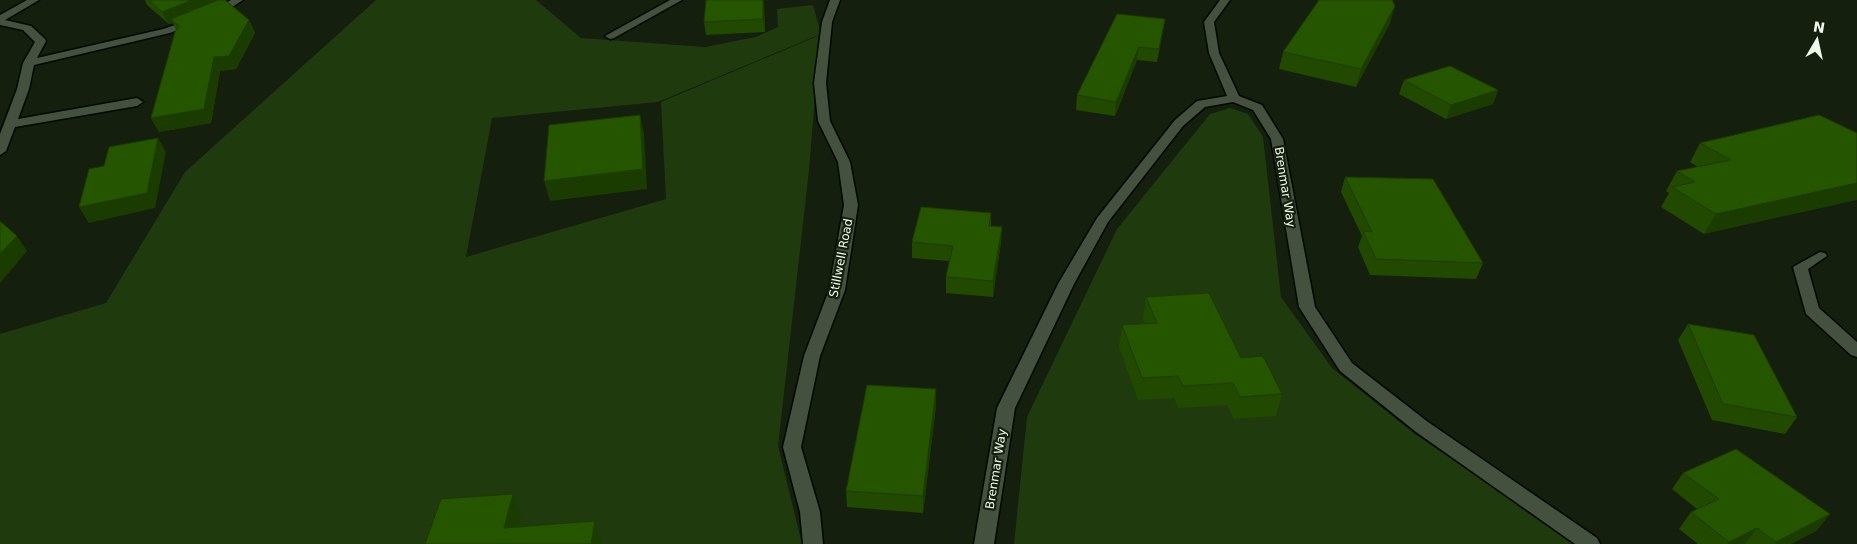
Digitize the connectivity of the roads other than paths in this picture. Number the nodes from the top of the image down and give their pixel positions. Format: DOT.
graph roads {
  1 [pos="34,0"];
  2 [pos="238,0"];
  3 [pos="677,0"];
  4 [pos="835,0"];
  5 [pos="1225,0"];
  6 [pos="0,20"];
  7 [pos="610,36"];
  8 [pos="29,63"];
  9 [pos="1234,98"];
  10 [pos="136,102"];
  11 [pos="10,124"];
  12 [pos="0,151"];
  13 [pos="1820,256"];
  14 [pos="1857,351"];
  15 [pos="813,544"];
  16 [pos="984,544"];
  17 [pos="1590,544"];
  1 -- 6 [label="street"];
  2 -- 8 [label="street"];
  3 -- 7 [label="street"];
  4 -- 15 [label="street, Stillwell Road"];
  5 -- 9 [label="street"];
  6 -- 8 [label="street"];
  8 -- 11 [label="street"];
  9 -- 16 [label="street, Brenmar Way"];
  9 -- 17 [label="street, Brenmar Way"];
  10 -- 11 [label="street"];
  11 -- 12 [label="street"];
  13 -- 14 [label="street"];
}
